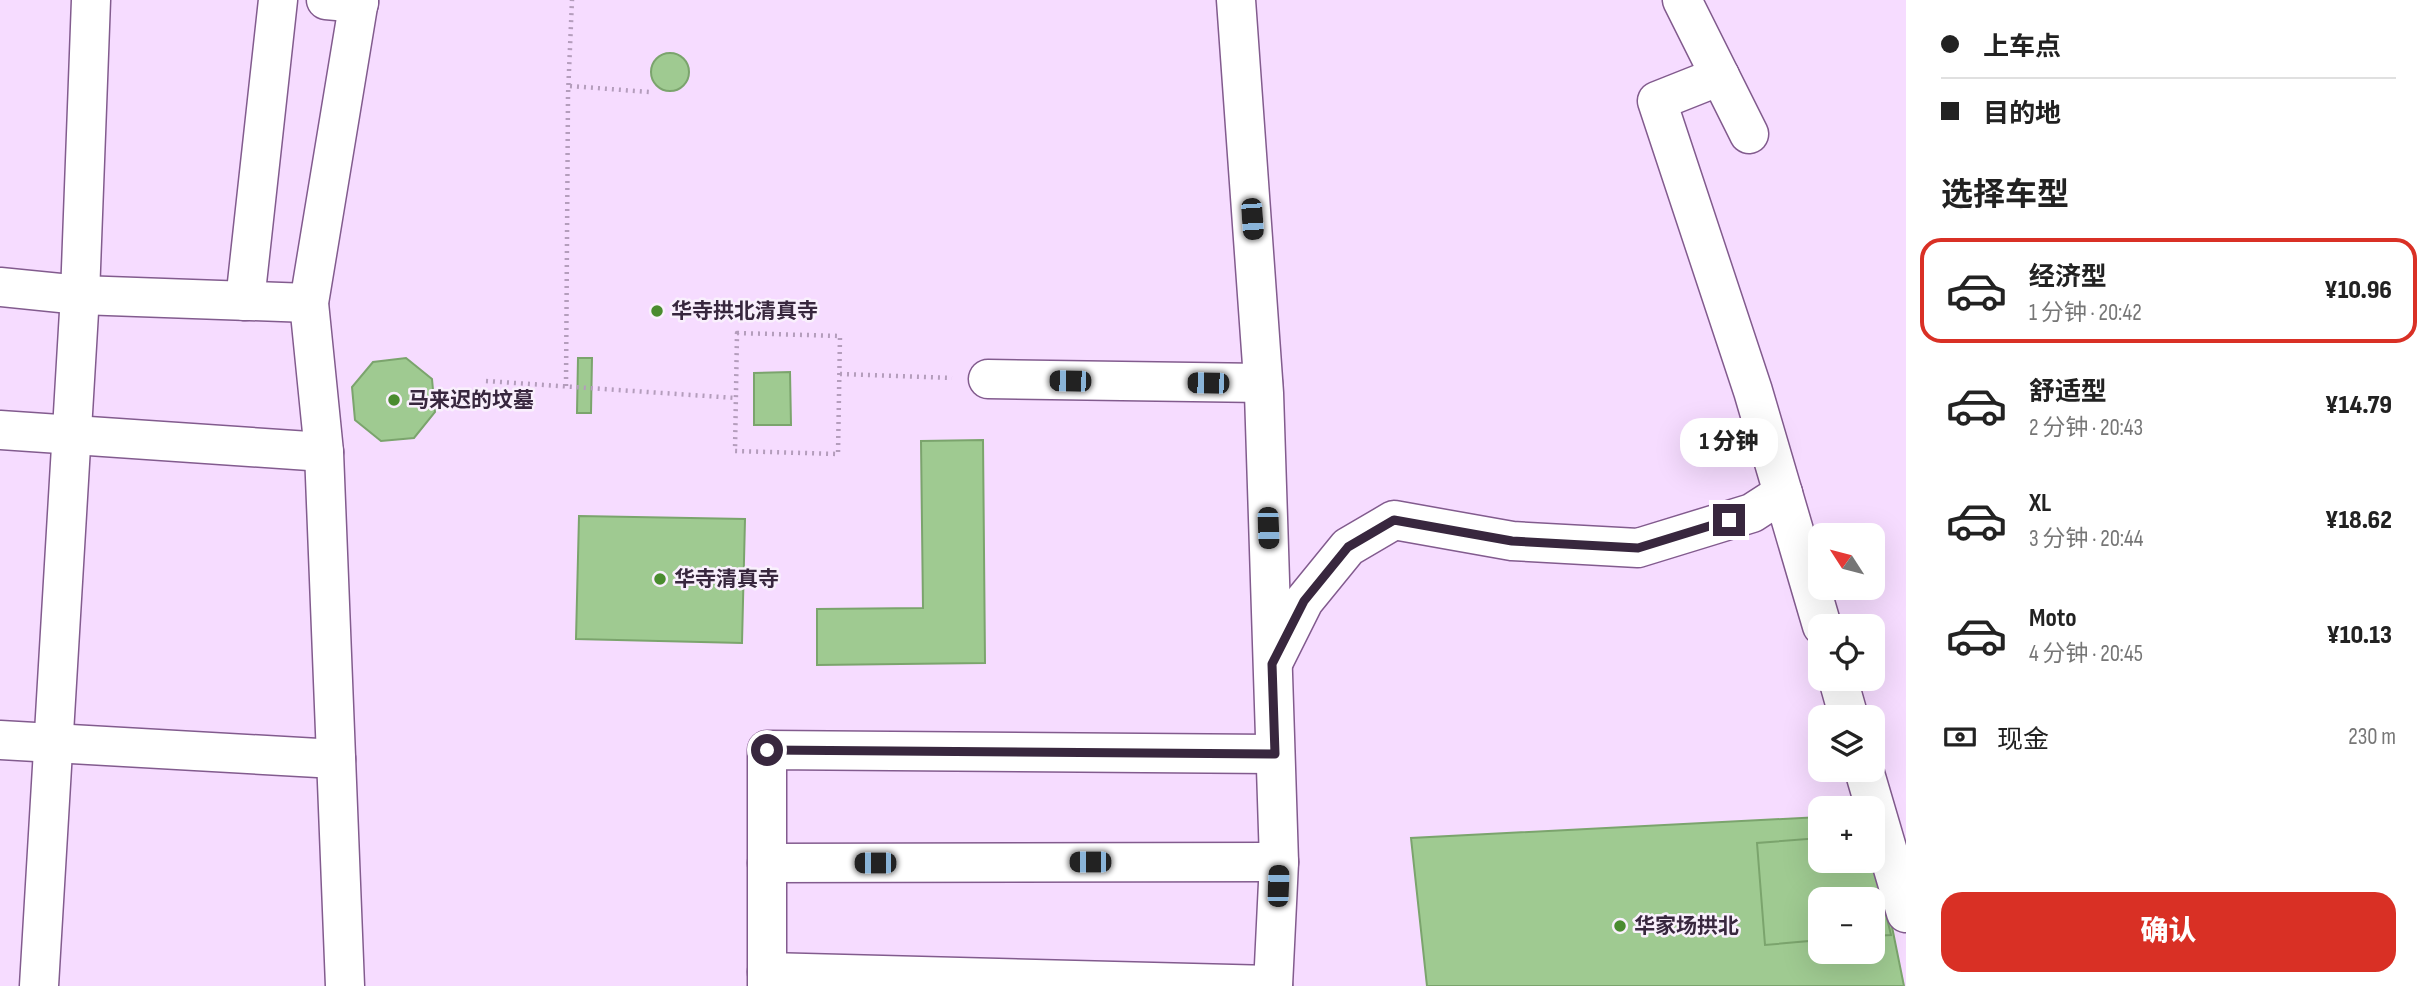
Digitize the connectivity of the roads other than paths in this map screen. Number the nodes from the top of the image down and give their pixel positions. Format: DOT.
graph roads {
  1 [pos="91,0"];
  2 [pos="278,0"];
  3 [pos="1237,0"];
  4 [pos="1682,0"];
  5 [pos="348,1"];
  6 [pos="1720,76"];
  7 [pos="1749,134"];
  8 [pos="0,287"];
  9 [pos="80,295"];
  10 [pos="245,301"];
  11 [pos="309,303"];
  12 [pos="988,379"];
  13 [pos="1263,383"];
  14 [pos="0,430"];
  15 [pos="70,436"];
  16 [pos="324,452"];
  17 [pos="1783,493"];
  18 [pos="1818,614"];
  19 [pos="1272,664"];
  20 [pos="0,740"];
  21 [pos="51,743"];
  22 [pos="1275,754"];
  23 [pos="336,759"];
  24 [pos="1868,782"];
  25 [pos="1279,862"];
  26 [pos="767,863"];
  27 [pos="1906,913"];
  28 [pos="767,979"];
  29 [pos="1273,985"];
  30 [pos="38,986"];
  31 [pos="345,986"];
  1 -- 9 [label="street"];
  2 -- 10 [label="street"];
  3 -- 13 [label="street"];
  4 -- 6 [label="street"];
  5 -- 11 [label="street"];
  6 -- 7 [label="street"];
  6 -- 17 [label="street"];
  8 -- 9 [label="street"];
  9 -- 10 [label="street"];
  9 -- 15 [label="street"];
  10 -- 11 [label="street"];
  11 -- 16 [label="street"];
  12 -- 13 [label="street"];
  13 -- 19 [label="street"];
  14 -- 15 [label="street"];
  15 -- 16 [label="street"];
  15 -- 21 [label="street"];
  16 -- 23 [label="street"];
  17 -- 18 [label="street"];
  17 -- 19 [label="street"];
  19 -- 22 [label="street"];
  20 -- 21 [label="street"];
  21 -- 23 [label="street"];
  21 -- 30 [label="street"];
  22 -- 25 [label="street"];
  22 -- 26 [label="street"];
  23 -- 31 [label="street"];
  24 -- 27 [label="street"];
  25 -- 26 [label="street"];
  25 -- 29 [label="street"];
  26 -- 28 [label="street"];
  28 -- 29 [label="street"];
}
